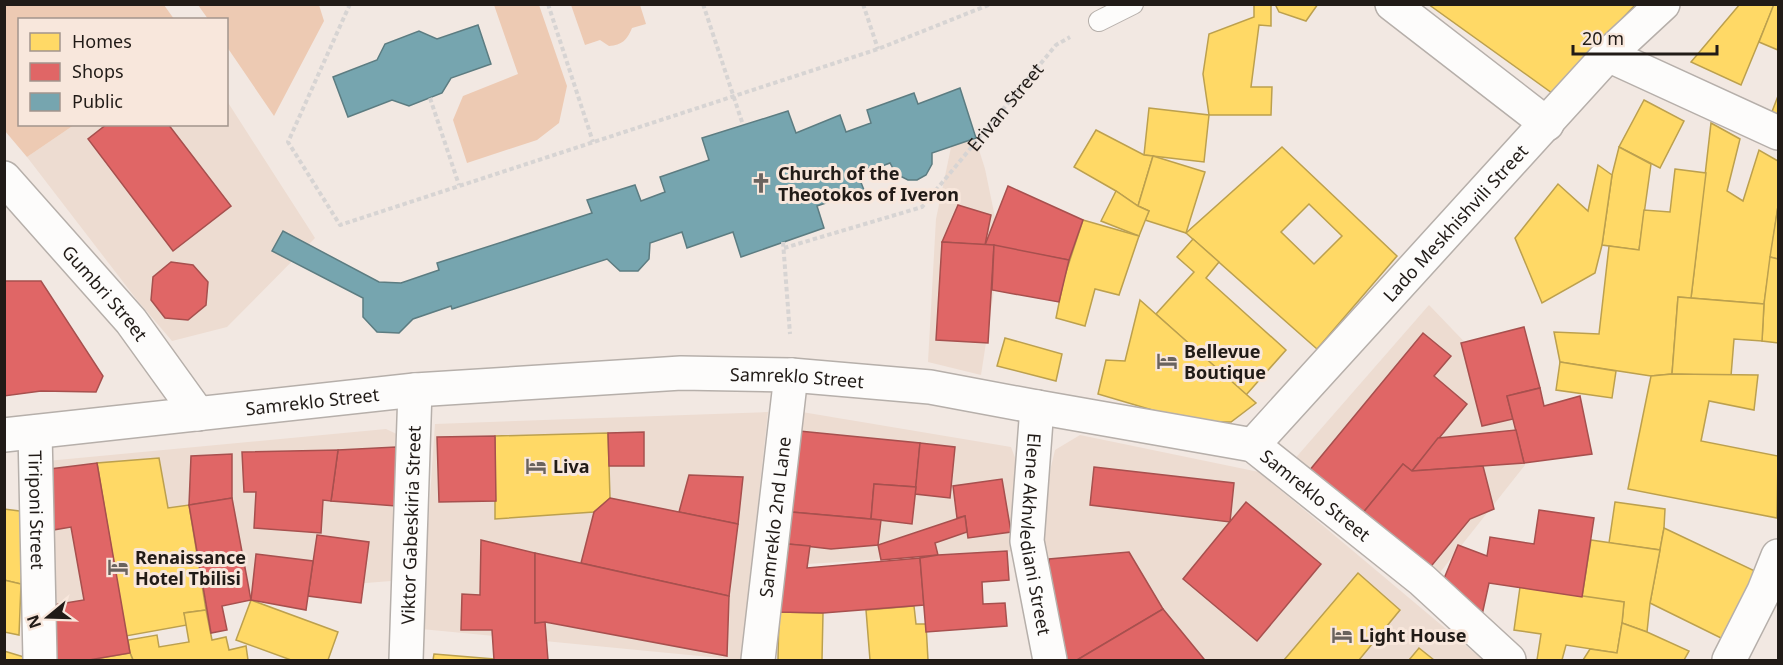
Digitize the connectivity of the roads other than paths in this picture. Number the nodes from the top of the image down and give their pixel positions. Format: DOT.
graph roads {
  1 [pos="1133,4"];
  2 [pos="1392,4"];
  3 [pos="1663,4"];
  4 [pos="1099,21"];
  5 [pos="1608,55"];
  6 [pos="1547,124"];
  7 [pos="1779,134"];
  8 [pos="4,178"];
  9 [pos="791,375"];
  10 [pos="415,390"];
  11 [pos="1037,407"];
  12 [pos="198,414"];
  13 [pos="20,434"];
  14 [pos="1253,445"];
  15 [pos="1779,556"];
  16 [pos="40,660"];
  17 [pos="406,660"];
  18 [pos="758,660"];
  19 [pos="1050,660"];
  20 [pos="1509,660"];
  21 [pos="1729,660"];
  1 -- 4 [label="lane"];
  2 -- 6 [label="street"];
  3 -- 5 [label="street, Lado Meskhishvili Street"];
  5 -- 6 [label="street, Lado Meskhishvili Street"];
  5 -- 7 [label="street"];
  6 -- 14 [label="street, Lado Meskhishvili Street"];
  8 -- 12 [label="street, Gumbri Street"];
  9 -- 10 [label="street, Samreklo Street"];
  9 -- 11 [label="street, Samreklo Street"];
  9 -- 18 [label="street, Samreklo 2nd Lane"];
  10 -- 12 [label="street, Samreklo Street"];
  10 -- 17 [label="street, Viktor Gabeskiria Street"];
  11 -- 14 [label="street, Samreklo Street"];
  11 -- 19 [label="street, Elene Akhvlediani Street"];
  12 -- 13 [label="street, Samreklo Street"];
  13 -- 16 [label="street, Tiriponi Street"];
  14 -- 20 [label="street, Samreklo Street"];
  15 -- 21 [label="street"];
}
